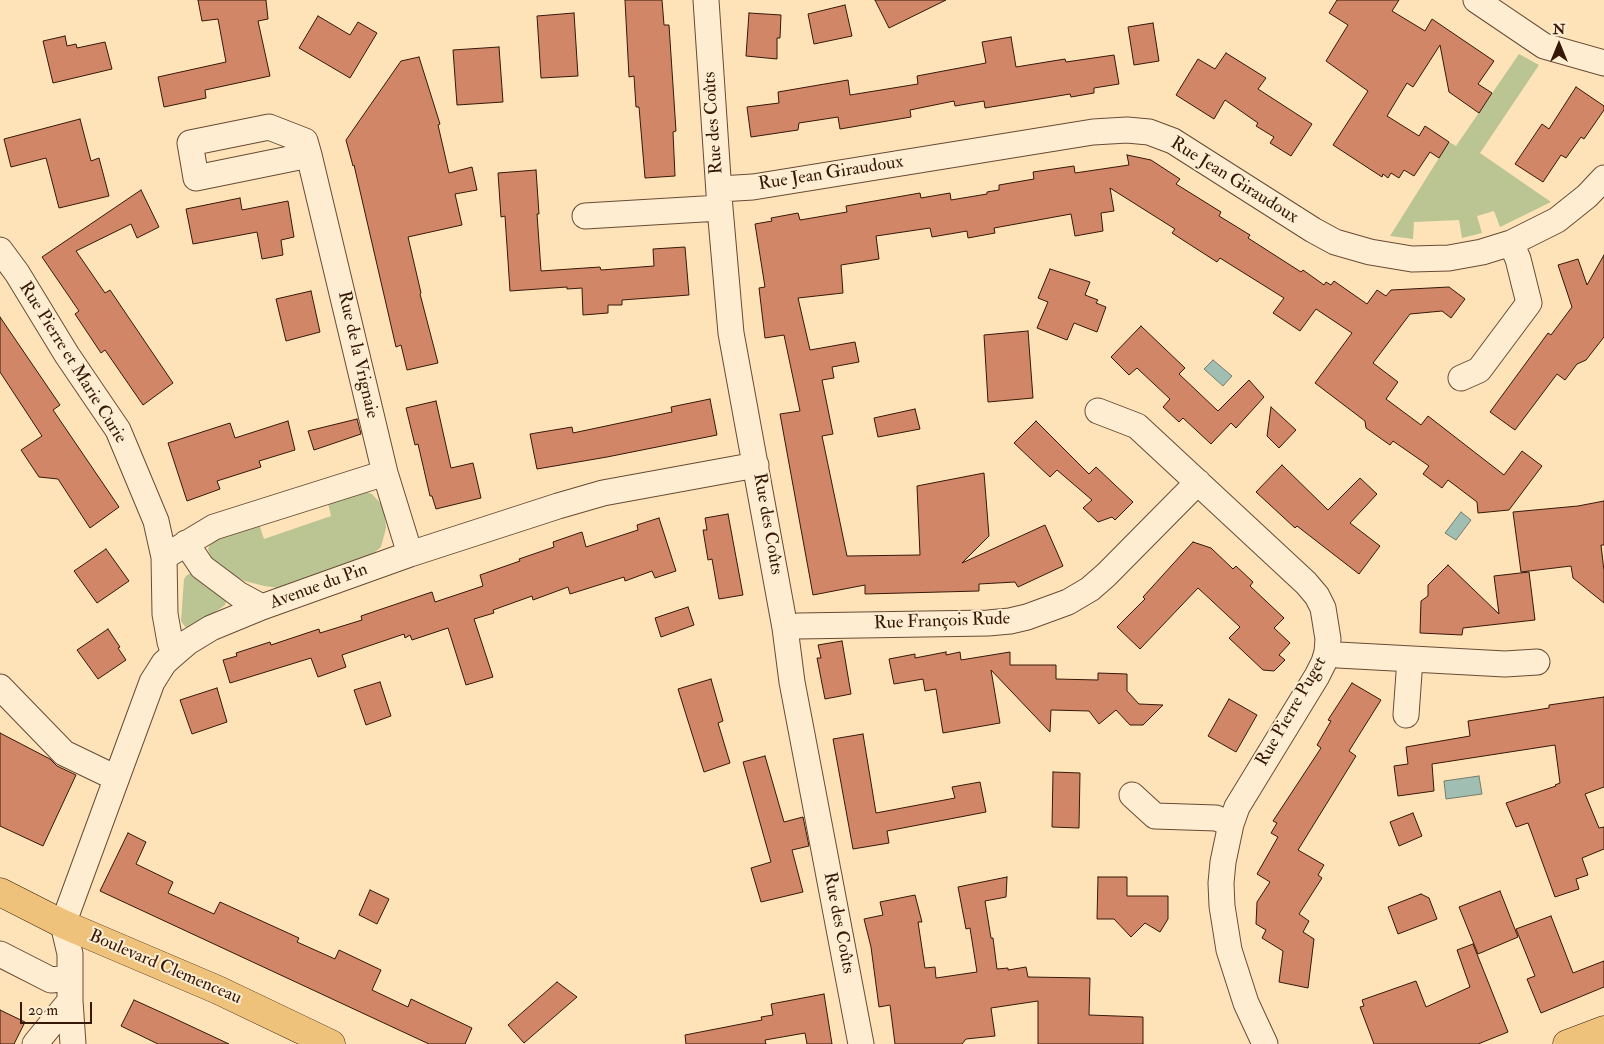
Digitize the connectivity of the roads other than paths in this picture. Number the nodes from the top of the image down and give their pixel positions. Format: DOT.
graph roads {
  1 [pos="706,0"];
  2 [pos="1476,0"];
  3 [pos="1604,63"];
  4 [pos="309,155"];
  5 [pos="1604,178"];
  6 [pos="719,198"];
  7 [pos="585,216"];
  8 [pos="1511,243"];
  9 [pos="0,250"];
  10 [pos="1460,378"];
  11 [pos="1098,411"];
  12 [pos="756,465"];
  13 [pos="385,473"];
  14 [pos="1198,482"];
  15 [pos="186,543"];
  16 [pos="410,554"];
  17 [pos="164,557"];
  18 [pos="262,607"];
  19 [pos="786,628"];
  20 [pos="1327,652"];
  21 [pos="174,654"];
  22 [pos="1410,659"];
  23 [pos="1537,662"];
  24 [pos="0,687"];
  25 [pos="1406,715"];
  26 [pos="116,778"];
  27 [pos="1132,795"];
  28 [pos="1231,824"];
  29 [pos="0,892"];
  30 [pos="63,924"];
  31 [pos="0,954"];
  32 [pos="70,990"];
  33 [pos="1604,1030"];
  34 [pos="1574,1043"];
  35 [pos="35,1044"];
  36 [pos="73,1044"];
  37 [pos="331,1044"];
  38 [pos="861,1044"];
  39 [pos="1265,1044"];
  1 -- 6 [label="street, Rue des Coûts"];
  2 -- 3 [label="street"];
  4 -- 13 [label="street, Rue de la Vrignaie"];
  5 -- 8 [label="street, Rue Jean Giraudoux"];
  6 -- 7 [label="street, Rue Jean Giraudoux"];
  6 -- 8 [label="street, Rue Jean Giraudoux"];
  6 -- 12 [label="street, Rue des Coûts"];
  8 -- 10 [label="street"];
  9 -- 17 [label="street, Rue Pierre et Marie Curie"];
  11 -- 14 [label="street, Rue Pierre Puget"];
  12 -- 16 [label="street, Avenue du Pin"];
  12 -- 19 [label="street, Rue des Coûts"];
  13 -- 15 [label="street"];
  13 -- 16 [label="street, Rue de la Vrignaie"];
  14 -- 19 [label="street, Rue François Rude"];
  14 -- 20 [label="street, Rue Pierre Puget"];
  15 -- 17 [label="street"];
  15 -- 18 [label="street"];
  16 -- 18 [label="street, Avenue du Pin"];
  17 -- 21 [label="street, Rue Pierre et Marie Curie"];
  18 -- 21 [label="street, Avenue du Pin"];
  19 -- 38 [label="street, Rue des Coûts"];
  20 -- 22 [label="street"];
  20 -- 28 [label="street, Rue Pierre Puget"];
  21 -- 26 [label="street, Avenue du Pin"];
  22 -- 23 [label="street"];
  22 -- 25 [label="street"];
  24 -- 26 [label="street"];
  26 -- 30 [label="street, Avenue du Pin"];
  27 -- 28 [label="street"];
  28 -- 39 [label="street, Rue Pierre Puget"];
  29 -- 30 [label="main road, Boulevard Clemenceau"];
  30 -- 32 [label="street"];
  30 -- 37 [label="main road, Boulevard Clemenceau"];
  31 -- 32 [label="street"];
  32 -- 35 [label="street"];
  32 -- 36 [label="street"];
  33 -- 34 [label="main road"];
}
